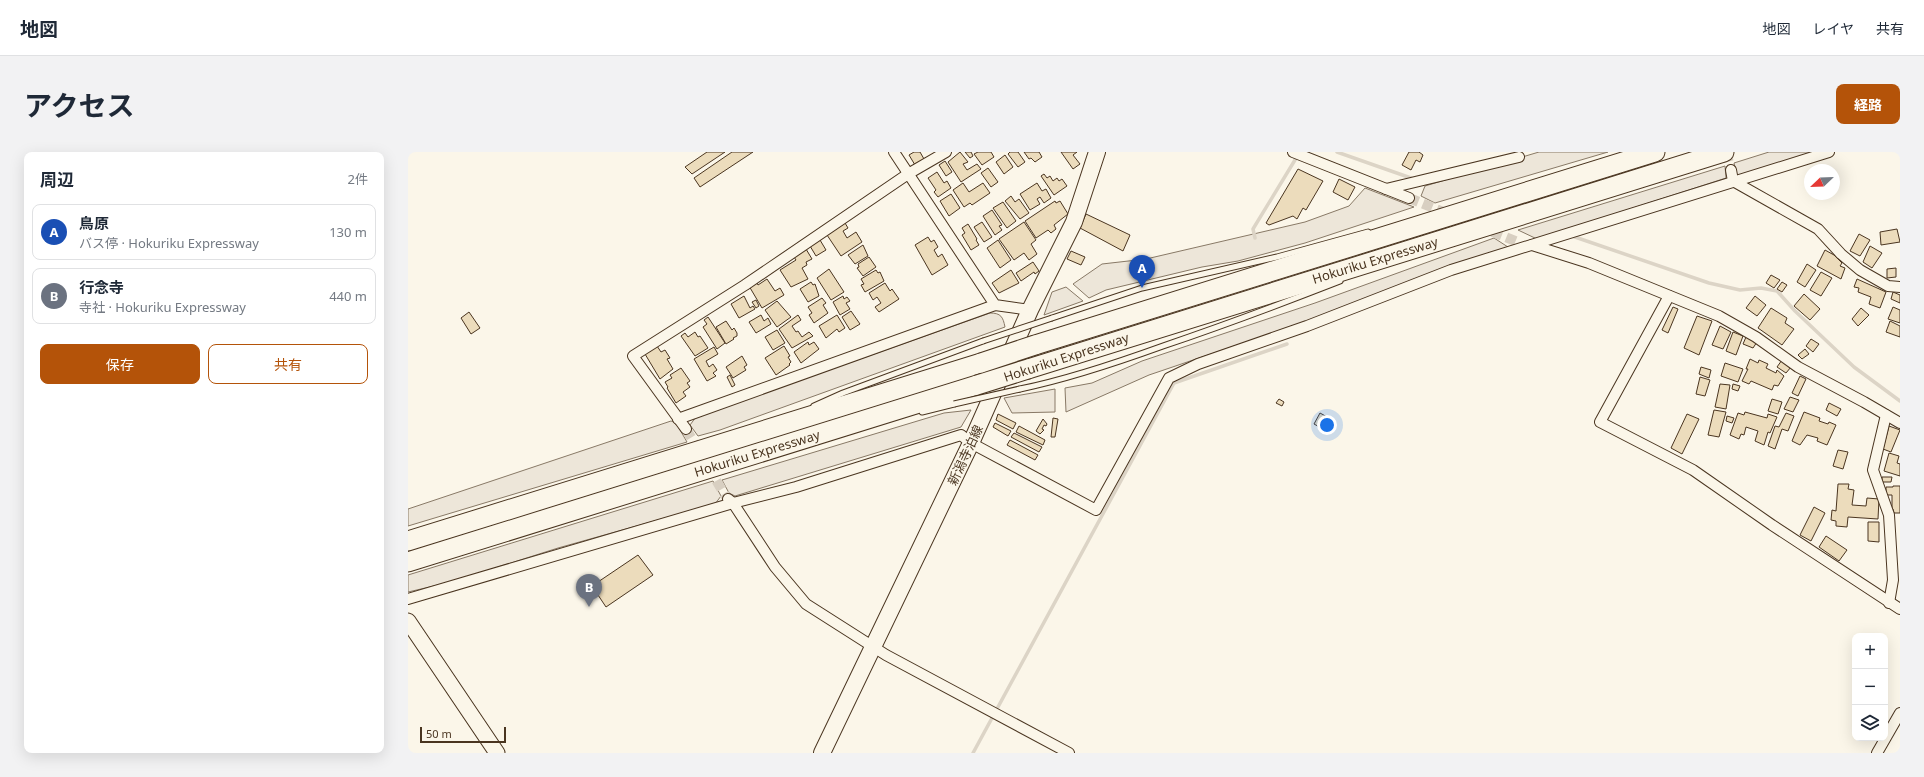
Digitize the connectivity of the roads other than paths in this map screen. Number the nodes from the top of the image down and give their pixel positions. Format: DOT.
graph roads {
  1 [pos="894,152"];
  2 [pos="946,152"];
  3 [pos="1097,152"];
  4 [pos="1292,152"];
  5 [pos="1655,152"];
  6 [pos="1724,152"];
  7 [pos="1829,152"];
  8 [pos="1519,156"];
  9 [pos="1731,170"];
  10 [pos="908,174"];
  11 [pos="1560,181"];
  12 [pos="1733,182"];
  13 [pos="1386,189"];
  14 [pos="1409,198"];
  15 [pos="1450,209"];
  16 [pos="1376,229"];
  17 [pos="1469,232"];
  18 [pos="1520,243"];
  19 [pos="1532,246"];
  20 [pos="1381,265"];
  21 [pos="1345,280"];
  22 [pos="1900,287"];
  23 [pos="1669,296"];
  24 [pos="995,305"];
  25 [pos="1030,310"];
  26 [pos="808,408"];
  27 [pos="919,412"];
  28 [pos="795,414"];
  29 [pos="1886,415"];
  30 [pos="678,419"];
  31 [pos="1900,423"];
  32 [pos="686,429"];
  33 [pos="740,438"];
  34 [pos="971,443"];
  35 [pos="804,445"];
  36 [pos="672,480"];
  37 [pos="730,500"];
  38 [pos="408,541"];
  39 [pos="408,562"];
  40 [pos="408,599"];
  41 [pos="1889,603"];
  42 [pos="1900,609"];
  43 [pos="408,621"];
  44 [pos="873,648"];
  45 [pos="1900,713"];
  46 [pos="497,753"];
  47 [pos="822,753"];
  48 [pos="1069,753"];
  49 [pos="1877,753"];
  1 -- 10 [label="street"];
  2 -- 10 [label="street"];
  3 -- 25 [label="main road, 新潟寺泊線"];
  4 -- 13 [label="street"];
  5 -- 11 [label="highway, Hokuriku Expressway"];
  6 -- 17 [label="highway, Hokuriku Expressway"];
  7 -- 12 [label="street"];
  8 -- 13 [label="street"];
  9 -- 12 [label="street"];
  10 -- 24 [label="street"];
  10 -- 30 [label="street"];
  11 -- 15 [label="lane"];
  11 -- 33 [label="highway, Hokuriku Expressway, bridge"];
  12 -- 19 [label="street"];
  12 -- 22 [label="street"];
  13 -- 14 [label="street"];
  16 -- 26 [label="lane, bridge"];
  17 -- 20 [label="lane"];
  17 -- 36 [label="highway, Hokuriku Expressway, bridge"];
  18 -- 19 [label="street"];
  19 -- 23 [label="street"];
  19 -- 34 [label="street"];
  21 -- 27 [label="lane, bridge"];
  23 -- 29 [label="street"];
  23 -- 41 [label="street"];
  24 -- 25 [label="street"];
  24 -- 30 [label="street"];
  25 -- 34 [label="main road, 新潟寺泊線"];
  28 -- 33 [label="lane"];
  29 -- 31 [label="street"];
  29 -- 41 [label="street"];
  30 -- 32 [label="street"];
  33 -- 38 [label="highway, Hokuriku Expressway"];
  34 -- 37 [label="street"];
  34 -- 44 [label="main road, 新潟寺泊線"];
  35 -- 36 [label="lane"];
  36 -- 39 [label="highway, Hokuriku Expressway"];
  37 -- 40 [label="street"];
  37 -- 44 [label="street"];
  41 -- 42 [label="street"];
  43 -- 46 [label="street"];
  44 -- 47 [label="main road, 新潟寺泊線"];
  44 -- 48 [label="street"];
  45 -- 49 [label="street"];
}
